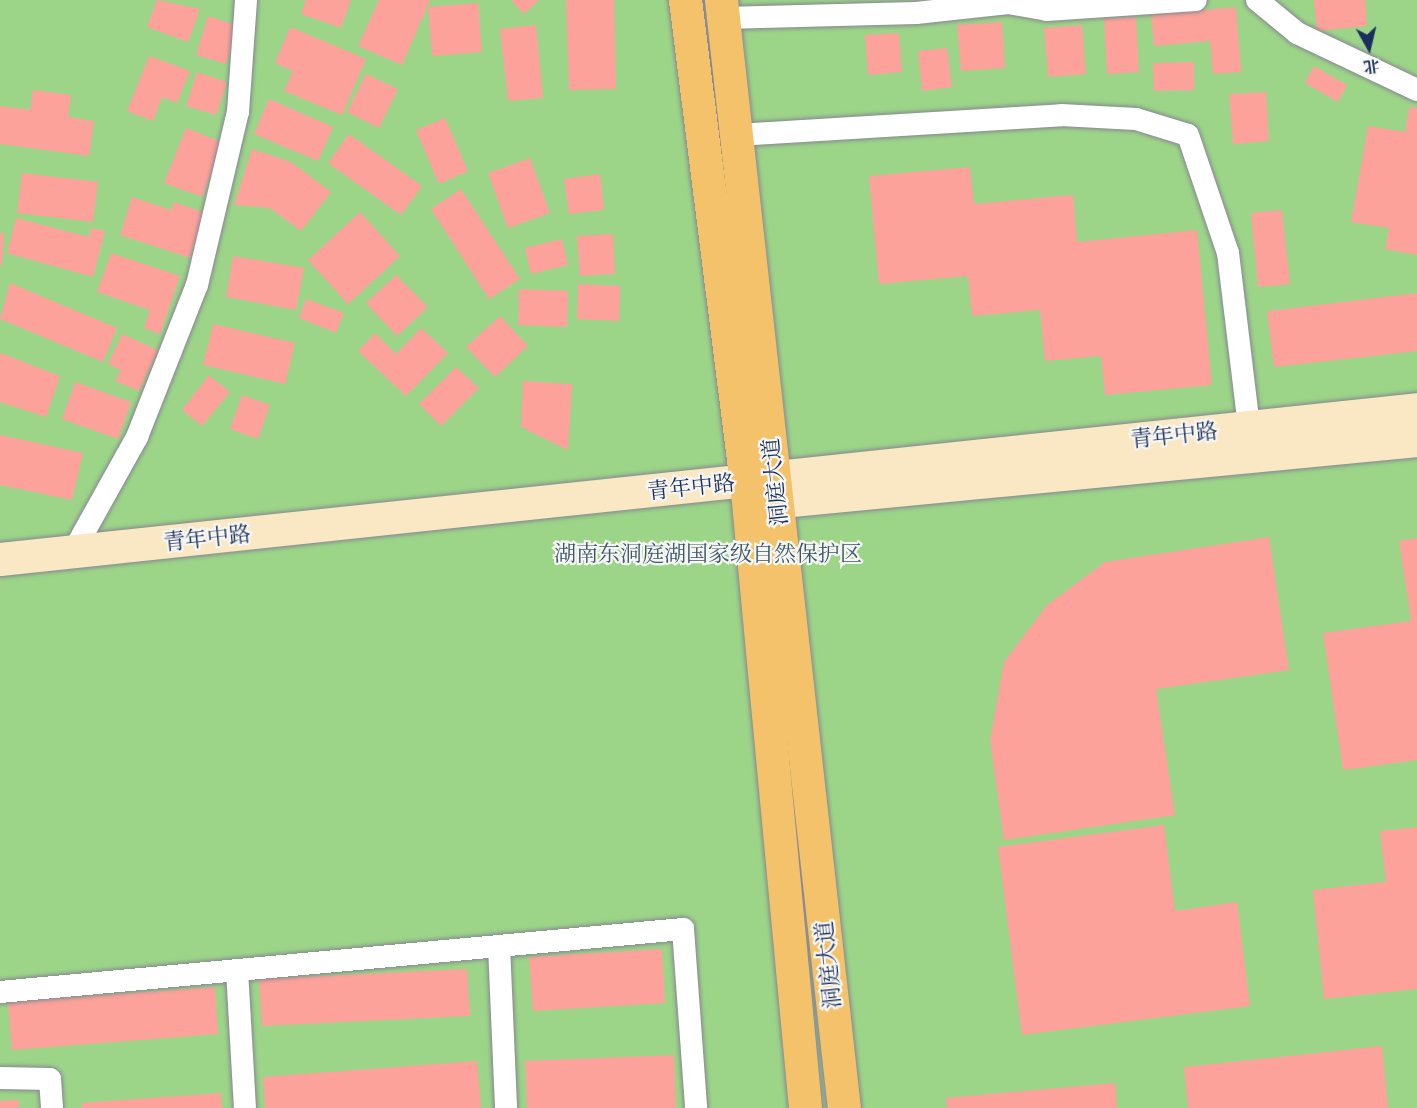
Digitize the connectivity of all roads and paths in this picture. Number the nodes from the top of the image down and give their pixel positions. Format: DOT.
graph roads {
  1 [pos="246,0"];
  2 [pos="685,0"];
  3 [pos="1196,0"];
  4 [pos="1257,0"];
  5 [pos="722,9"];
  6 [pos="1417,90"];
  7 [pos="737,135"];
  8 [pos="1417,409"];
  9 [pos="1249,427"];
  10 [pos="1417,440"];
  11 [pos="761,491"];
  12 [pos="73,552"];
  13 [pos="0,560"];
  14 [pos="0,581"];
  15 [pos="499,946"];
  16 [pos="237,970"];
  17 [pos="0,992"];
  18 [pos="0,1078"];
  19 [pos="845,1098"];
  20 [pos="804,1103"];
  21 [pos="52,1108"];
  22 [pos="245,1108"];
  23 [pos="506,1108"];
  24 [pos="696,1108"];
  1 -- 12 [label="street"];
  2 -- 11 [label="main road, 洞庭大道"];
  3 -- 5 [label="street"];
  4 -- 6 [label="street"];
  5 -- 7 [label="main road, 洞庭大道"];
  7 -- 9 [label="street"];
  7 -- 11 [label="main road, 洞庭大道"];
  8 -- 9 [label="main road, 青年中路"];
  9 -- 11 [label="main road, 青年中路"];
  10 -- 11 [label="main road, 青年中路"];
  11 -- 12 [label="main road, 青年中路"];
  11 -- 14 [label="main road"];
  11 -- 19 [label="main road, 洞庭大道"];
  11 -- 20 [label="main road, 洞庭大道"];
  12 -- 13 [label="main road, 青年中路"];
  15 -- 16 [label="street"];
  15 -- 23 [label="street"];
  15 -- 24 [label="street"];
  16 -- 17 [label="street"];
  16 -- 22 [label="street"];
  18 -- 21 [label="street"];
}
